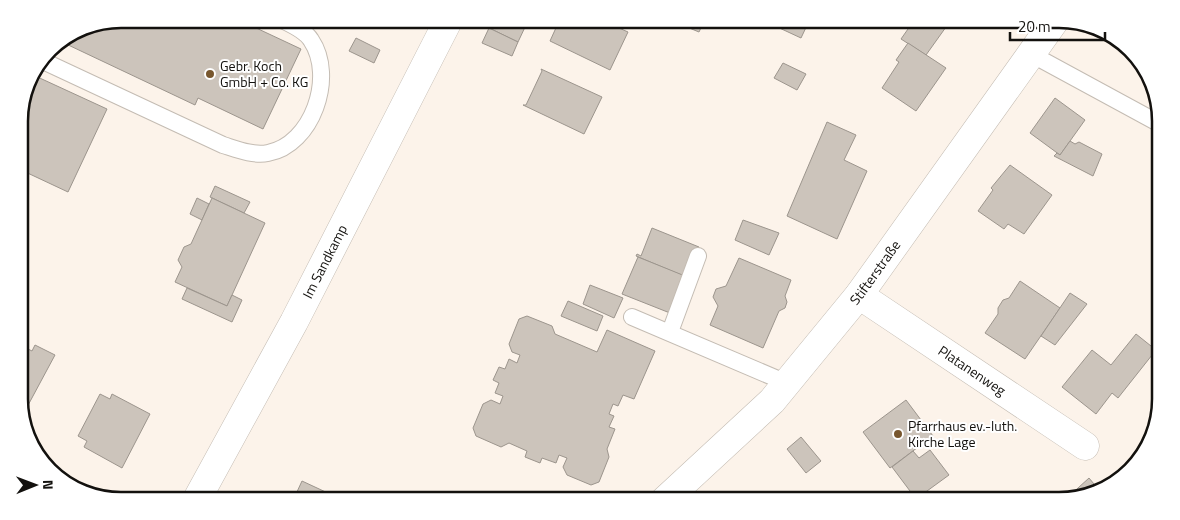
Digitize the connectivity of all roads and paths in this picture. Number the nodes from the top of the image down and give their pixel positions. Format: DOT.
graph roads {
  1 [pos="296,28"];
  2 [pos="444,28"];
  3 [pos="1050,28"];
  4 [pos="1031,54"];
  5 [pos="48,63"];
  6 [pos="1152,120"];
  7 [pos="698,256"];
  8 [pos="859,295"];
  9 [pos="632,317"];
  10 [pos="670,332"];
  11 [pos="787,383"];
  12 [pos="1085,446"];
  13 [pos="201,492"];
  14 [pos="674,492"];
  1 -- 5 [label="lane"];
  2 -- 13 [label="street, Im Sandkamp"];
  3 -- 4 [label="street, Stifterstraße"];
  4 -- 6 [label="lane"];
  4 -- 8 [label="street, Stifterstraße"];
  7 -- 10 [label="lane"];
  8 -- 11 [label="street, Stifterstraße"];
  8 -- 12 [label="street, Platanenweg"];
  9 -- 10 [label="lane"];
  10 -- 11 [label="lane"];
  11 -- 14 [label="street, Stifterstraße"];
}
